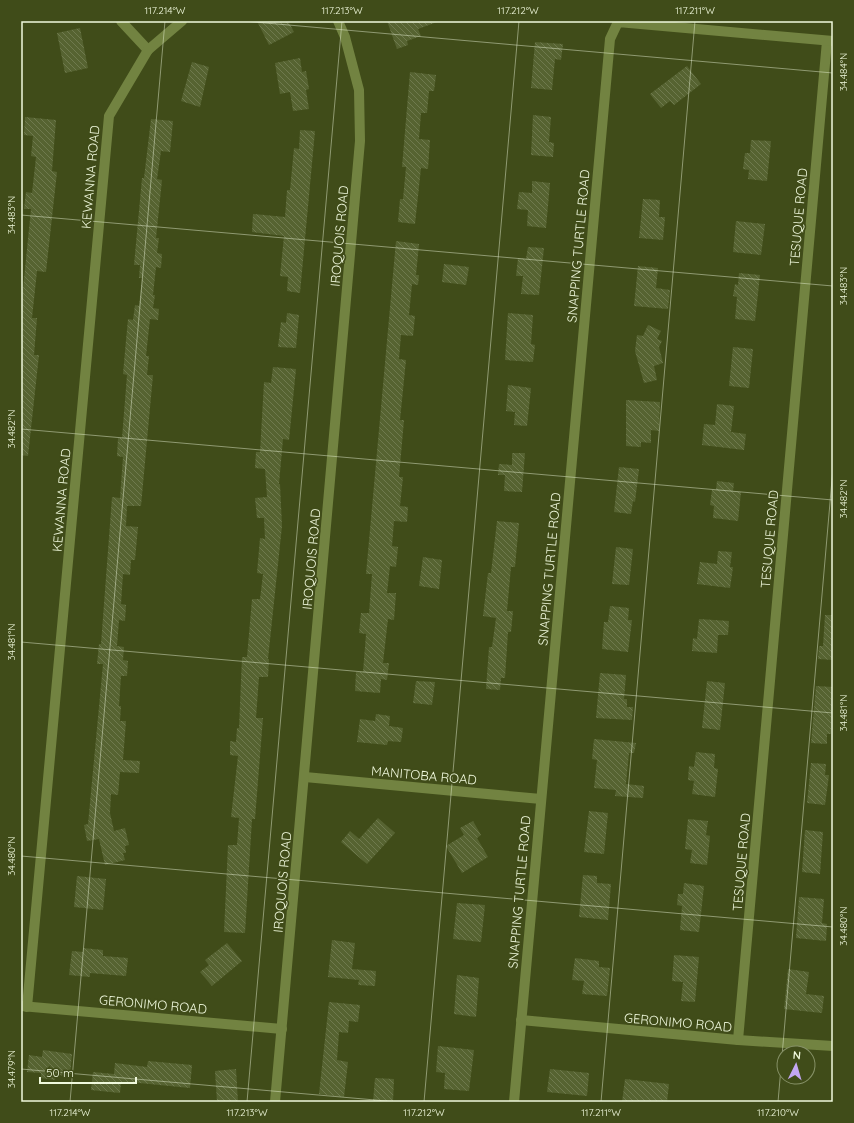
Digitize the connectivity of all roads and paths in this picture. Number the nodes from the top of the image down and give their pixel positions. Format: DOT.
graph roads {
  1 [pos="121,21"];
  2 [pos="182,21"];
  3 [pos="338,21"];
  4 [pos="830,41"];
  5 [pos="148,50"];
  6 [pos="305,777"];
  7 [pos="541,798"];
  8 [pos="24,1006"];
  9 [pos="521,1020"];
  10 [pos="282,1029"];
  11 [pos="738,1040"];
  12 [pos="833,1046"];
  13 [pos="275,1102"];
  14 [pos="514,1102"];
  1 -- 5 [label="street"];
  2 -- 5 [label="street, KEWANNA ROAD"];
  3 -- 6 [label="street, IROQUOIS ROAD"];
  4 -- 7 [label="street, SNAPPING TURTLE ROAD"];
  4 -- 11 [label="street, TESUQUE ROAD"];
  5 -- 8 [label="street, KEWANNA ROAD"];
  6 -- 7 [label="street, MANITOBA ROAD"];
  6 -- 10 [label="street, IROQUOIS ROAD"];
  7 -- 9 [label="street, SNAPPING TURTLE ROAD"];
  8 -- 10 [label="street, GERONIMO ROAD"];
  9 -- 11 [label="street, GERONIMO ROAD"];
  9 -- 14 [label="street, SNAPPING TURTLE ROAD"];
  10 -- 13 [label="street, IROQUOIS ROAD"];
  11 -- 12 [label="street, GERONIMO ROAD"];
}
